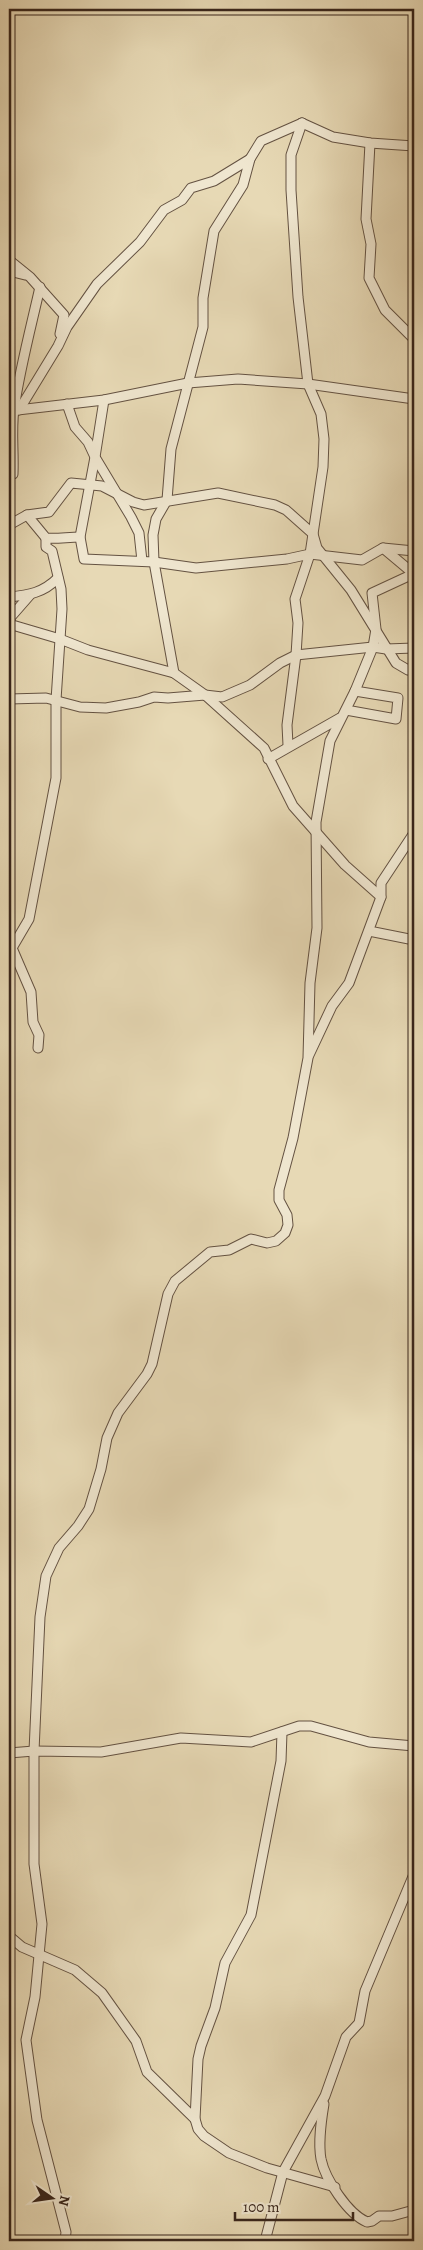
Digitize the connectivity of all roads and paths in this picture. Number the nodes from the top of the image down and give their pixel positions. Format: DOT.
graph roads {
  1 [pos="302,123"];
  2 [pos="370,143"];
  3 [pos="414,146"];
  4 [pos="250,159"];
  5 [pos="9,260"];
  6 [pos="9,271"];
  7 [pos="30,276"];
  8 [pos="40,287"];
  9 [pos="413,336"];
  10 [pos="58,346"];
  11 [pos="188,384"];
  12 [pos="308,384"];
  13 [pos="414,399"];
  14 [pos="104,400"];
  15 [pos="67,404"];
  16 [pos="12,411"];
  17 [pos="95,457"];
  18 [pos="9,475"];
  19 [pos="90,485"];
  20 [pos="117,495"];
  21 [pos="167,500"];
  22 [pos="27,516"];
  23 [pos="9,526"];
  24 [pos="313,534"];
  25 [pos="80,537"];
  26 [pos="46,538"];
  27 [pos="382,548"];
  28 [pos="414,551"];
  29 [pos="310,554"];
  30 [pos="324,556"];
  31 [pos="142,561"];
  32 [pos="154,562"];
  33 [pos="414,572"];
  34 [pos="58,578"];
  35 [pos="30,595"];
  36 [pos="9,596"];
  37 [pos="9,619"];
  38 [pos="9,624"];
  39 [pos="376,630"];
  40 [pos="60,639"];
  41 [pos="373,647"];
  42 [pos="414,648"];
  43 [pos="386,649"];
  44 [pos="296,655"];
  45 [pos="414,671"];
  46 [pos="174,673"];
  47 [pos="355,691"];
  48 [pos="205,695"];
  49 [pos="9,699"];
  50 [pos="56,700"];
  51 [pos="346,710"];
  52 [pos="340,718"];
  53 [pos="288,746"];
  54 [pos="268,759"];
  55 [pos="414,833"];
  56 [pos="317,834"];
  57 [pos="380,897"];
  58 [pos="9,930"];
  59 [pos="369,931"];
  60 [pos="414,940"];
  61 [pos="12,948"];
  62 [pos="38,1048"];
  63 [pos="308,1058"];
  64 [pos="282,1732"];
  65 [pos="414,1746"];
  66 [pos="34,1751"];
  67 [pos="9,1753"];
  68 [pos="414,1874"];
  69 [pos="9,1936"];
  70 [pos="38,1955"];
  71 [pos="324,2096"];
  72 [pos="195,2119"];
  73 [pos="283,2172"];
  74 [pos="334,2187"];
  75 [pos="414,2210"];
  76 [pos="65,2241"];
  77 [pos="265,2241"];
  1 -- 2 [label="street"];
  1 -- 4 [label="street"];
  1 -- 12 [label="street"];
  2 -- 3 [label="street"];
  2 -- 9 [label="street"];
  4 -- 10 [label="street"];
  4 -- 11 [label="street"];
  5 -- 7 [label="street"];
  6 -- 7 [label="street"];
  7 -- 8 [label="street"];
  8 -- 10 [label="street"];
  8 -- 16 [label="street"];
  10 -- 16 [label="street"];
  11 -- 12 [label="street"];
  11 -- 14 [label="street"];
  11 -- 21 [label="street"];
  12 -- 13 [label="street"];
  12 -- 24 [label="street"];
  14 -- 15 [label="street"];
  14 -- 17 [label="street"];
  15 -- 16 [label="street"];
  15 -- 17 [label="street"];
  16 -- 18 [label="street"];
  17 -- 19 [label="street"];
  17 -- 20 [label="street"];
  19 -- 20 [label="street"];
  19 -- 22 [label="street"];
  19 -- 25 [label="street"];
  20 -- 21 [label="street"];
  20 -- 31 [label="street"];
  21 -- 24 [label="street"];
  21 -- 32 [label="street"];
  22 -- 23 [label="street"];
  22 -- 26 [label="street"];
  24 -- 29 [label="street"];
  24 -- 30 [label="street"];
  25 -- 26 [label="street"];
  25 -- 31 [label="street"];
  26 -- 34 [label="street"];
  27 -- 28 [label="street"];
  27 -- 30 [label="street"];
  27 -- 33 [label="street"];
  29 -- 30 [label="street"];
  29 -- 32 [label="street"];
  29 -- 44 [label="street"];
  30 -- 39 [label="street"];
  31 -- 32 [label="street"];
  32 -- 46 [label="street"];
  33 -- 39 [label="street"];
  34 -- 35 [label="street"];
  34 -- 40 [label="street"];
  35 -- 36 [label="street"];
  35 -- 37 [label="street"];
  38 -- 40 [label="street"];
  39 -- 41 [label="street"];
  39 -- 43 [label="street"];
  40 -- 46 [label="street"];
  40 -- 50 [label="street"];
  41 -- 43 [label="street"];
  41 -- 44 [label="street"];
  41 -- 47 [label="street"];
  42 -- 43 [label="street"];
  43 -- 45 [label="street"];
  44 -- 48 [label="street"];
  44 -- 53 [label="street"];
  46 -- 48 [label="street"];
  47 -- 51 [label="street"];
  47 -- 51 [label="street"];
  48 -- 50 [label="street"];
  48 -- 54 [label="street"];
  49 -- 50 [label="street"];
  50 -- 61 [label="street"];
  51 -- 52 [label="street"];
  52 -- 53 [label="street"];
  52 -- 56 [label="street"];
  53 -- 54 [label="street"];
  54 -- 56 [label="street"];
  55 -- 57 [label="street"];
  56 -- 57 [label="street"];
  56 -- 63 [label="street"];
  57 -- 59 [label="street"];
  58 -- 61 [label="street"];
  59 -- 60 [label="street"];
  59 -- 63 [label="street"];
  61 -- 62 [label="street"];
  63 -- 66 [label="street"];
  64 -- 65 [label="street"];
  64 -- 66 [label="street"];
  64 -- 72 [label="street"];
  66 -- 67 [label="street"];
  66 -- 70 [label="street"];
  68 -- 71 [label="street"];
  69 -- 70 [label="street"];
  70 -- 72 [label="street"];
  70 -- 76 [label="street"];
  71 -- 73 [label="street"];
  71 -- 74 [label="street"];
  72 -- 73 [label="street"];
  73 -- 74 [label="street"];
  73 -- 77 [label="street"];
  74 -- 75 [label="street"];
}
